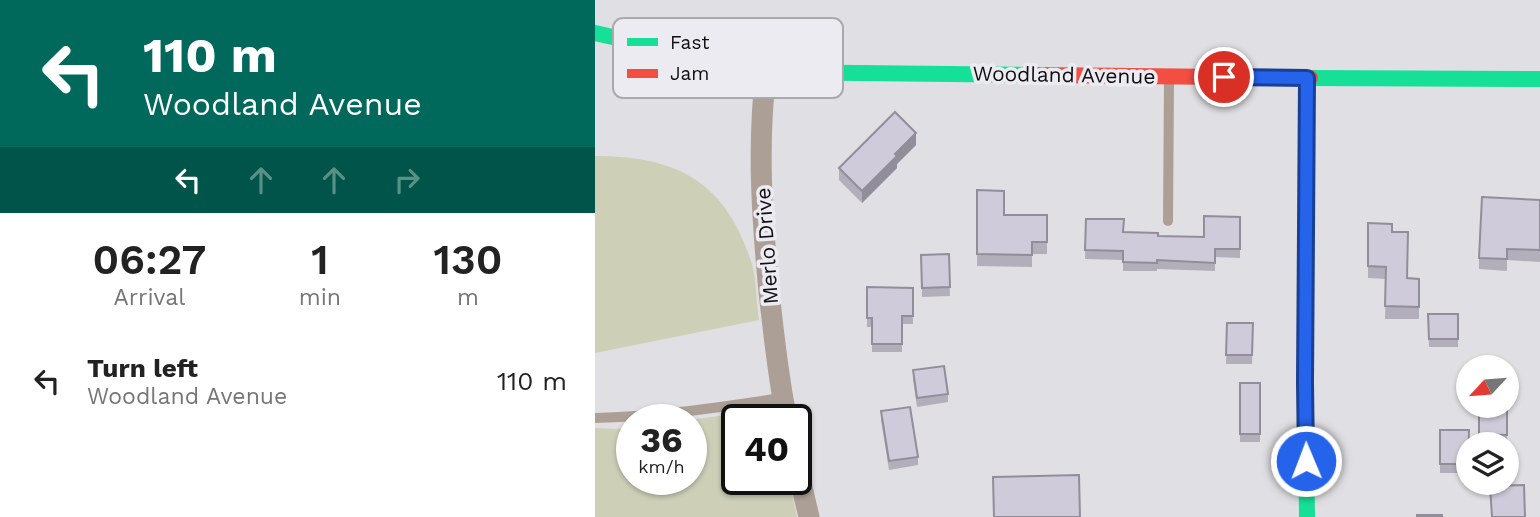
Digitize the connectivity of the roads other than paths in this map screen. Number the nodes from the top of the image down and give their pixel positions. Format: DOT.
graph roads {
  1 [pos="595,33"];
  2 [pos="613,36"];
  3 [pos="843,73"];
  4 [pos="1169,76"];
  5 [pos="1307,78"];
  6 [pos="1540,79"];
  7 [pos="762,98"];
  8 [pos="1168,221"];
  9 [pos="782,398"];
  10 [pos="783,404"];
  11 [pos="595,418"];
  12 [pos="804,495"];
  13 [pos="809,517"];
  14 [pos="1307,517"];
  1 -- 2 [label="street"];
  3 -- 4 [label="street, Woodland Avenue"];
  4 -- 5 [label="street, Woodland Avenue"];
  4 -- 8 [label="lane"];
  5 -- 6 [label="street, Woodland Avenue"];
  5 -- 14 [label="street"];
  7 -- 9 [label="street, Merlo Drive"];
  9 -- 10 [label="street, Merlo Drive"];
  9 -- 11 [label="lane"];
  12 -- 13 [label="street"];
}
